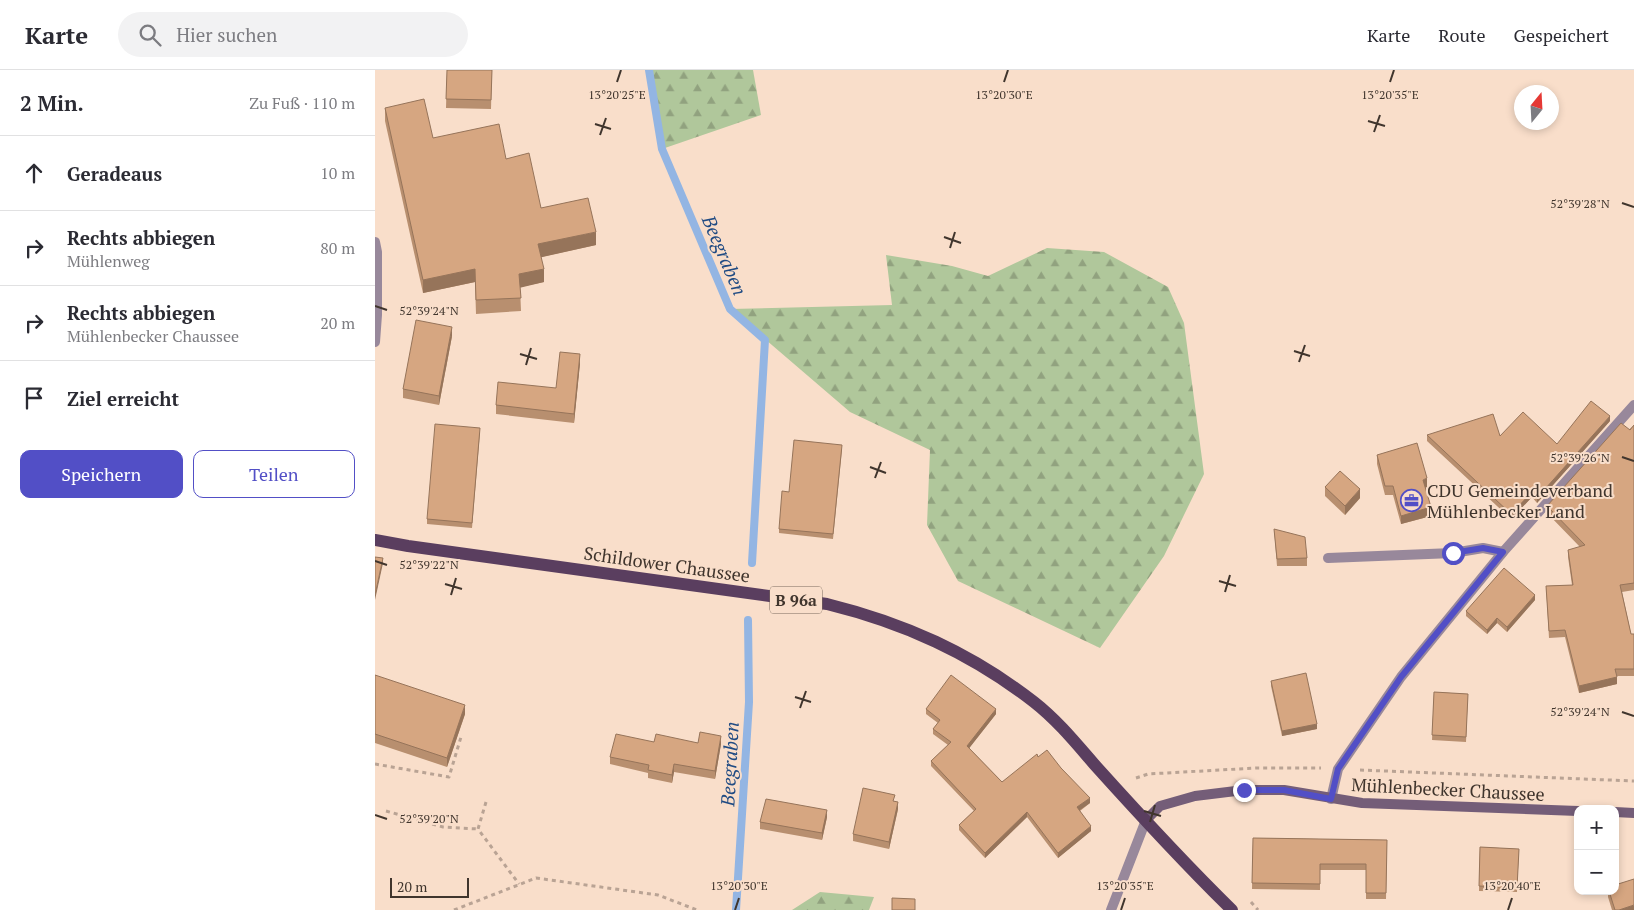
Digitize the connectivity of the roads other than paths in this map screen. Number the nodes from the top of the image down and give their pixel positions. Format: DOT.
graph roads {
  1 [pos="375,242"];
  2 [pos="375,342"];
  3 [pos="1634,404"];
  4 [pos="375,540"];
  5 [pos="1503,552"];
  6 [pos="1328,558"];
  7 [pos="1331,799"];
  8 [pos="1574,811"];
  9 [pos="1619,812"];
  10 [pos="1634,813"];
  11 [pos="1146,820"];
  12 [pos="1111,910"];
  13 [pos="1232,910"];
  1 -- 2 [label="street"];
  3 -- 5 [label="street"];
  4 -- 11 [label="main road, Schildower Chaussee / B 96a"];
  5 -- 6 [label="street"];
  5 -- 7 [label="street"];
  7 -- 8 [label="main road, Mühlenbecker Chaussee"];
  7 -- 11 [label="main road, Mühlenbecker Chaussee"];
  9 -- 10 [label="main road"];
  11 -- 12 [label="street"];
  11 -- 13 [label="main road, Schildower Chaussee / B 96a"];
}
